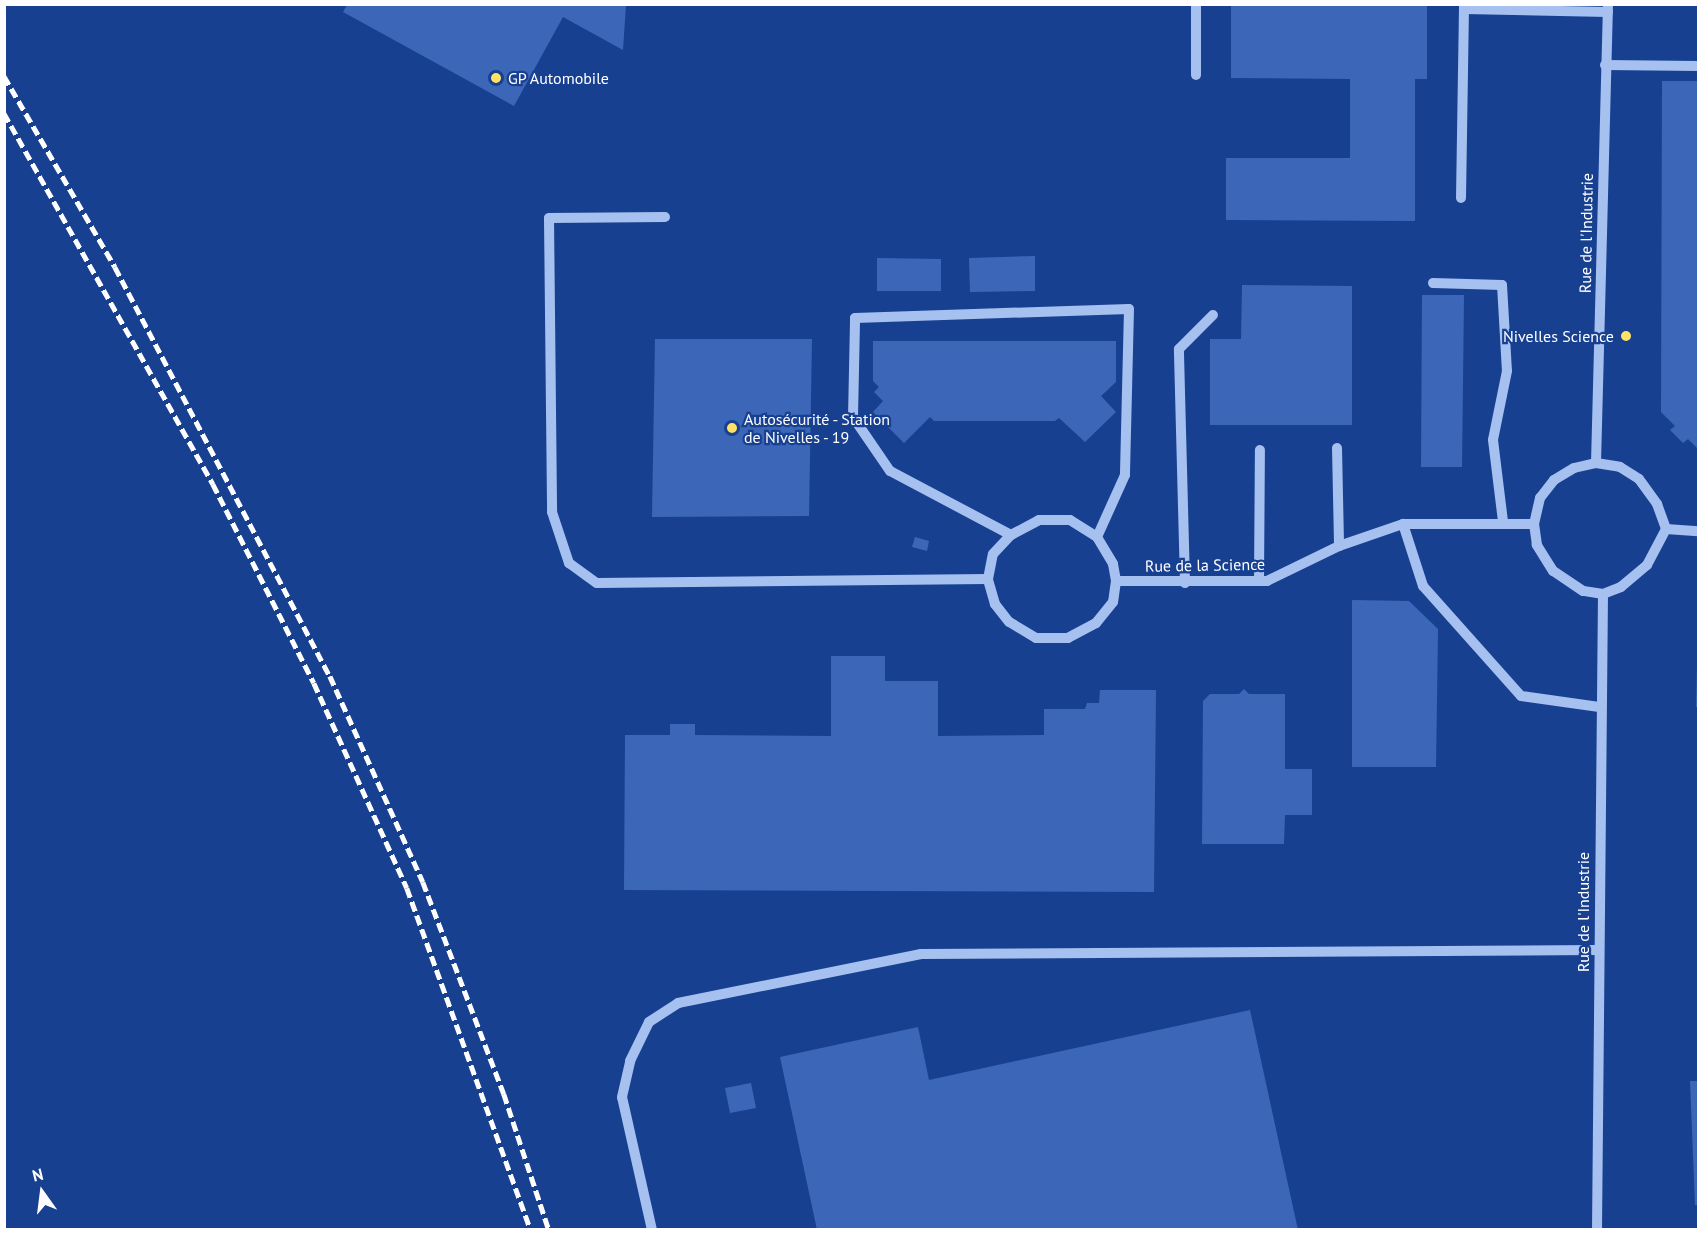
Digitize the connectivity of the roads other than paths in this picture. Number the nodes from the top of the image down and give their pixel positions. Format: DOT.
graph roads {
  1 [pos="1196,4"];
  2 [pos="1464,7"];
  3 [pos="1608,8"];
  4 [pos="1605,65"];
  5 [pos="1698,66"];
  6 [pos="1196,75"];
  7 [pos="1461,198"];
  8 [pos="665,218"];
  9 [pos="1433,283"];
  10 [pos="1213,315"];
  11 [pos="1337,448"];
  12 [pos="1260,450"];
  13 [pos="1596,463"];
  14 [pos="1503,521"];
  15 [pos="1403,524"];
  16 [pos="1534,524"];
  17 [pos="1666,529"];
  18 [pos="1698,531"];
  19 [pos="1011,535"];
  20 [pos="1097,537"];
  21 [pos="1339,546"];
  22 [pos="988,579"];
  23 [pos="1116,581"];
  24 [pos="1259,581"];
  25 [pos="1185,583"];
  26 [pos="1603,594"];
  27 [pos="1599,706"];
  28 [pos="1598,950"];
  29 [pos="652,1230"];
  30 [pos="1597,1230"];
  1 -- 6 [label="street"];
  2 -- 3 [label="street"];
  2 -- 7 [label="street"];
  3 -- 4 [label="street, Rue de l'Industrie"];
  4 -- 5 [label="street"];
  4 -- 13 [label="street, Rue de l'Industrie"];
  8 -- 22 [label="street"];
  9 -- 14 [label="street"];
  10 -- 25 [label="street"];
  11 -- 21 [label="street"];
  12 -- 24 [label="street"];
  13 -- 16 [label="street"];
  13 -- 17 [label="street"];
  14 -- 15 [label="street, Rue de la Science"];
  14 -- 16 [label="street, Rue de la Science"];
  15 -- 21 [label="street, Rue de la Science"];
  15 -- 27 [label="street"];
  16 -- 26 [label="street"];
  17 -- 18 [label="street"];
  17 -- 26 [label="street"];
  19 -- 20 [label="street"];
  19 -- 20 [label="street"];
  19 -- 22 [label="street"];
  20 -- 23 [label="street"];
  21 -- 24 [label="street, Rue de la Science"];
  22 -- 23 [label="street"];
  23 -- 25 [label="street, Rue de la Science"];
  24 -- 25 [label="street, Rue de la Science"];
  26 -- 27 [label="street, Rue de l'Industrie"];
  27 -- 28 [label="street, Rue de l'Industrie"];
  28 -- 29 [label="street"];
  28 -- 30 [label="street, Rue de l'Industrie"];
}
